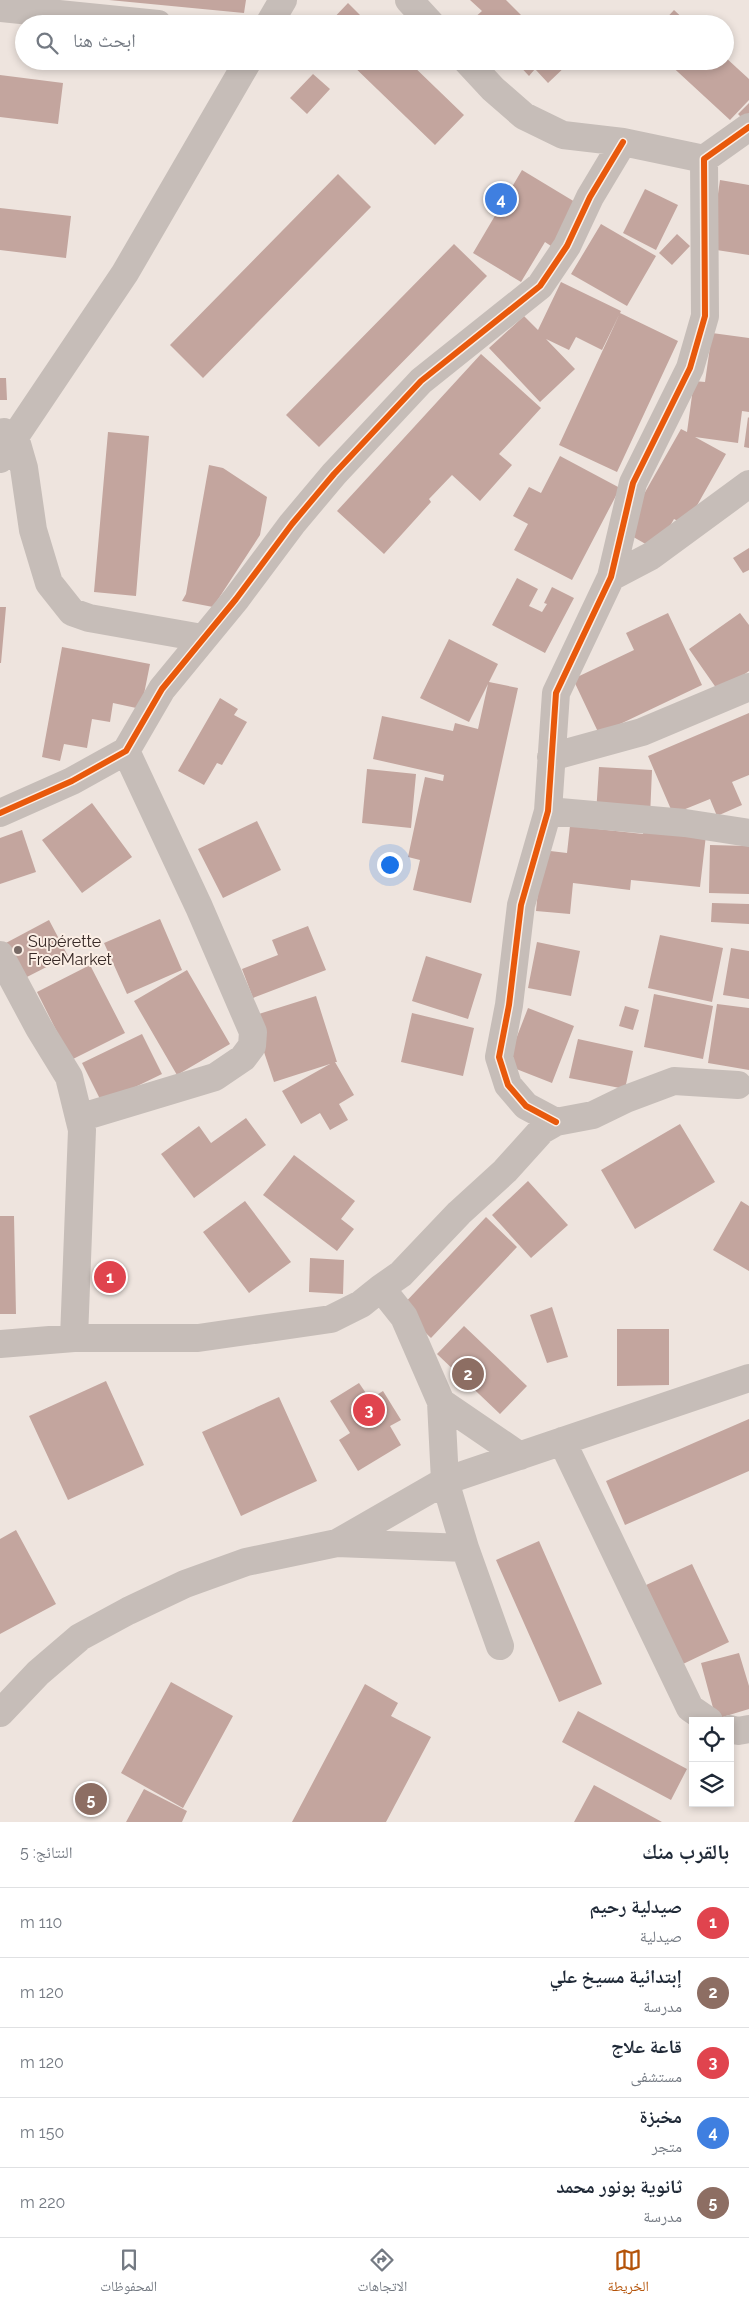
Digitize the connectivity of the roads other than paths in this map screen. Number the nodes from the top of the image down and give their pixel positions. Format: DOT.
graph roads {
  1 [pos="283,0"];
  2 [pos="409,0"];
  3 [pos="0,8"];
  4 [pos="69,15"];
  5 [pos="274,15"];
  6 [pos="423,15"];
  7 [pos="243,70"];
  8 [pos="474,70"];
  9 [pos="749,126"];
  10 [pos="623,142"];
  11 [pos="704,159"];
  12 [pos="7,433"];
  13 [pos="0,459"];
  14 [pos="749,484"];
  15 [pos="611,577"];
  16 [pos="202,638"];
  17 [pos="749,687"];
  18 [pos="126,751"];
  19 [pos="550,757"];
  20 [pos="548,811"];
  21 [pos="0,813"];
  22 [pos="749,833"];
  23 [pos="0,955"];
  24 [pos="738,1085"];
  25 [pos="80,1118"];
  26 [pos="556,1122"];
  27 [pos="381,1288"];
  28 [pos="74,1338"];
  29 [pos="0,1344"];
  30 [pos="749,1378"];
  31 [pos="441,1402"];
  32 [pos="562,1440"];
  33 [pos="520,1456"];
  34 [pos="445,1481"];
  35 [pos="337,1543"];
  36 [pos="465,1548"];
  37 [pos="500,1646"];
  38 [pos="0,1714"];
  39 [pos="703,1717"];
  40 [pos="749,1729"];
  41 [pos="734,1730"];
  1 -- 5 [label="street"];
  2 -- 6 [label="street"];
  3 -- 4 [label="street"];
  7 -- 12 [label="street"];
  8 -- 10 [label="street"];
  9 -- 11 [label="street"];
  10 -- 11 [label="street"];
  10 -- 16 [label="street"];
  11 -- 15 [label="street"];
  12 -- 13 [label="street"];
  12 -- 16 [label="street"];
  14 -- 15 [label="street"];
  15 -- 19 [label="street"];
  16 -- 18 [label="street"];
  17 -- 19 [label="street"];
  18 -- 21 [label="street"];
  18 -- 25 [label="street"];
  19 -- 20 [label="street"];
  20 -- 22 [label="street"];
  20 -- 26 [label="street"];
  23 -- 25 [label="street"];
  24 -- 26 [label="street"];
  25 -- 28 [label="street"];
  26 -- 27 [label="street"];
  27 -- 28 [label="street"];
  27 -- 31 [label="street"];
  28 -- 29 [label="street"];
  30 -- 32 [label="street"];
  31 -- 33 [label="street"];
  31 -- 34 [label="street"];
  32 -- 33 [label="street"];
  32 -- 39 [label="street"];
  33 -- 34 [label="street"];
  34 -- 35 [label="street"];
  34 -- 36 [label="street"];
  35 -- 36 [label="street"];
  35 -- 38 [label="street"];
  36 -- 37 [label="street"];
  40 -- 41 [label="street"];
}
